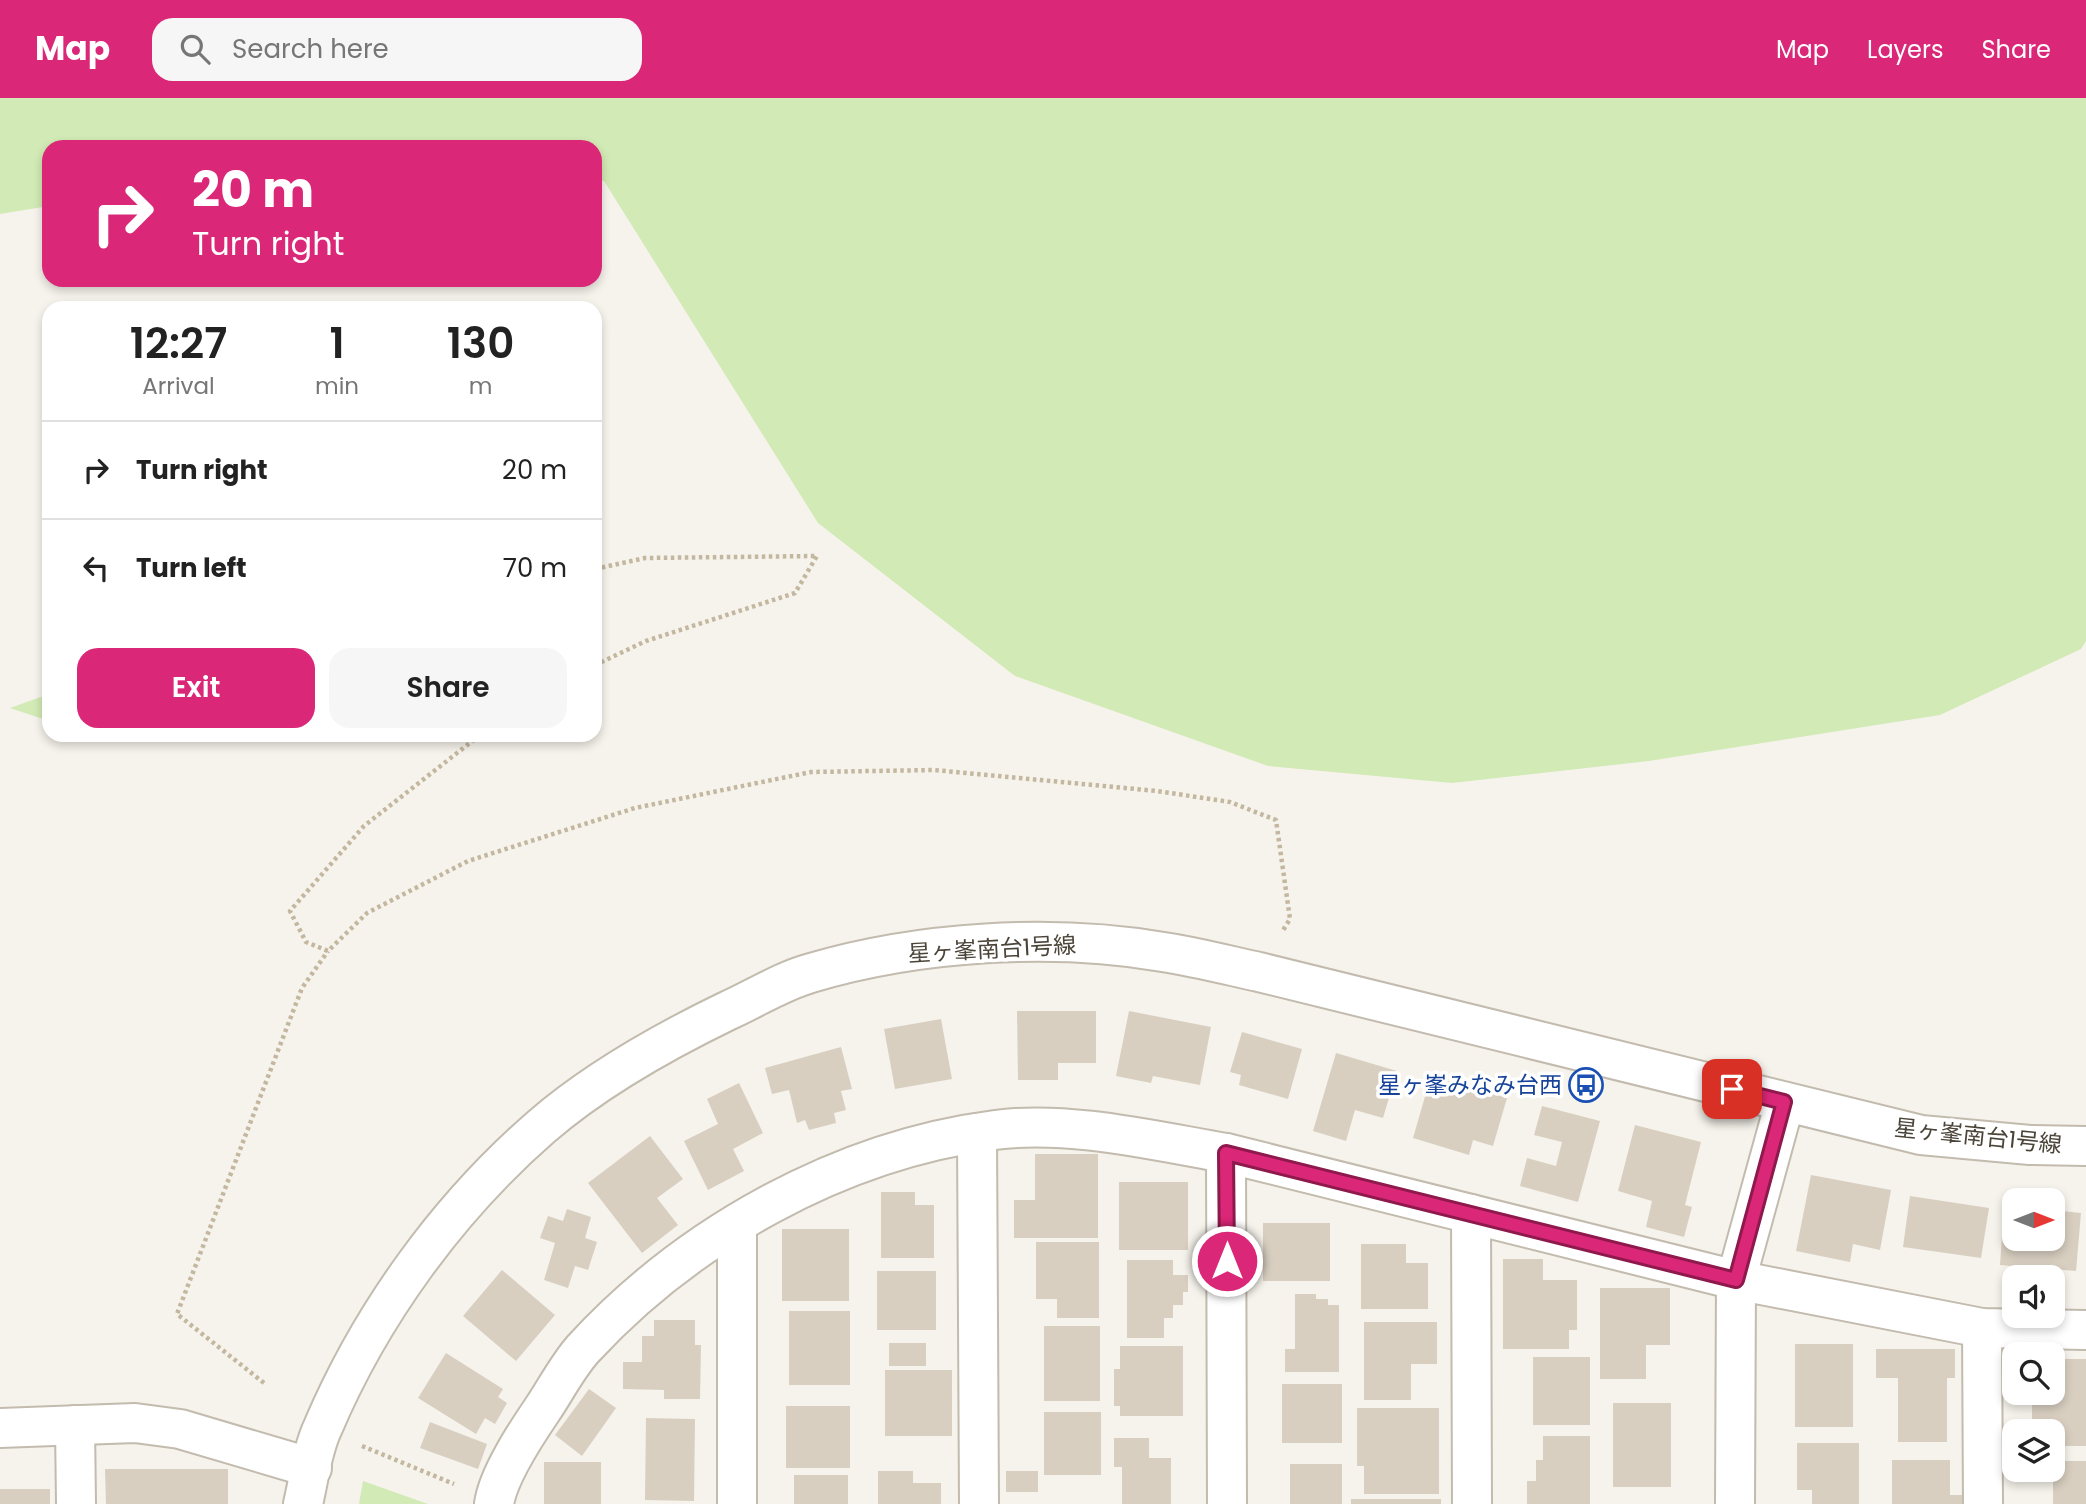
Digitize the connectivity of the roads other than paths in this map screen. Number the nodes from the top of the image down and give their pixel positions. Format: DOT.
graph roads {
  1 [pos="1784,1102"];
  2 [pos="977,1133"];
  3 [pos="2086,1146"];
  4 [pos="1226,1153"];
  5 [pos="1471,1214"];
  6 [pos="737,1225"];
  7 [pos="1736,1280"];
  8 [pos="1982,1328"];
  9 [pos="2086,1330"];
  10 [pos="75,1425"];
  11 [pos="0,1428"];
  12 [pos="307,1486"];
  13 [pos="494,1502"];
  14 [pos="76,1504"];
  15 [pos="737,1504"];
  16 [pos="979,1504"];
  17 [pos="1227,1504"];
  18 [pos="1472,1504"];
  19 [pos="1735,1504"];
  20 [pos="1983,1504"];
  1 -- 3 [label="street, 星ヶ峯南台1号線"];
  1 -- 7 [label="street"];
  1 -- 12 [label="street, 星ヶ峯南台1号線"];
  2 -- 4 [label="street"];
  2 -- 6 [label="street"];
  2 -- 16 [label="street"];
  4 -- 5 [label="street"];
  4 -- 17 [label="street"];
  5 -- 7 [label="street"];
  5 -- 18 [label="street"];
  6 -- 13 [label="street"];
  6 -- 15 [label="street"];
  7 -- 8 [label="street"];
  7 -- 19 [label="street"];
  8 -- 9 [label="street"];
  8 -- 20 [label="street"];
  10 -- 11 [label="street"];
  10 -- 12 [label="street"];
  10 -- 14 [label="street"];
}
